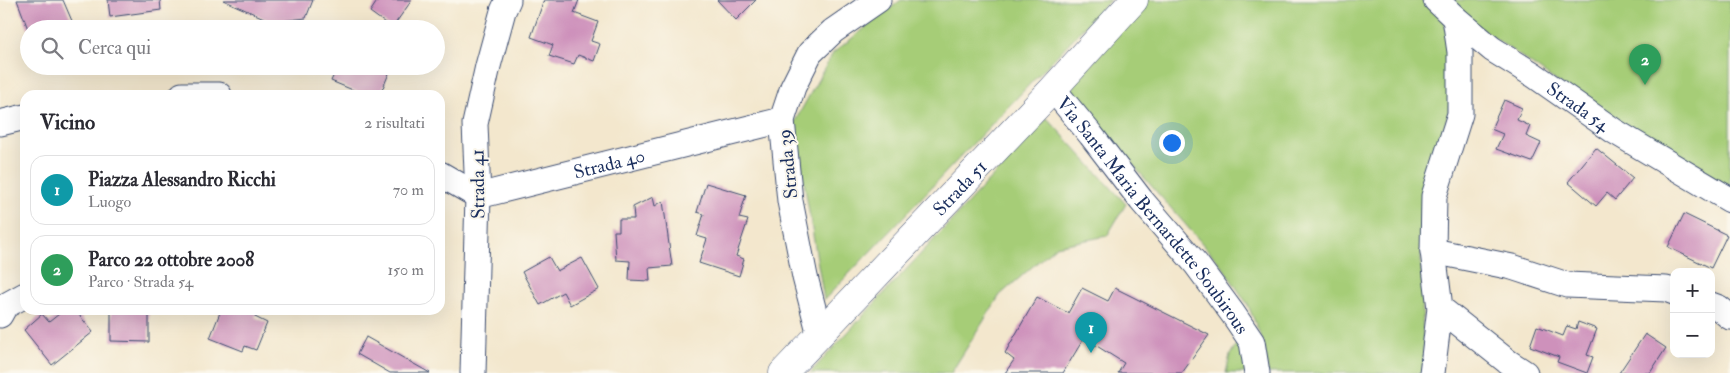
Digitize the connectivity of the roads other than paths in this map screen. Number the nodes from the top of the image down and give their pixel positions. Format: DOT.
graph roads {
  1 [pos="508,0"];
  2 [pos="878,0"];
  3 [pos="1134,0"];
  4 [pos="1436,0"];
  5 [pos="1455,18"];
  6 [pos="1053,89"];
  7 [pos="20,118"];
  8 [pos="782,120"];
  9 [pos="0,123"];
  10 [pos="445,177"];
  11 [pos="478,196"];
  12 [pos="1730,200"];
  13 [pos="1433,251"];
  14 [pos="1670,290"];
  15 [pos="20,298"];
  16 [pos="1715,306"];
  17 [pos="1440,308"];
  18 [pos="0,316"];
  19 [pos="1730,317"];
  20 [pos="820,335"];
  21 [pos="473,373"];
  22 [pos="783,373"];
  23 [pos="1256,373"];
  24 [pos="1432,373"];
  25 [pos="1524,373"];
  1 -- 11 [label="street, Strada 41"];
  2 -- 8 [label="street, Strada 39"];
  3 -- 6 [label="street, Strada 51"];
  4 -- 5 [label="street, Strada 54"];
  5 -- 12 [label="street, Strada 54"];
  5 -- 13 [label="street"];
  6 -- 20 [label="street, Strada 51"];
  6 -- 23 [label="street, Via Santa Maria Bernardette Soubirous"];
  7 -- 9 [label="street"];
  8 -- 11 [label="street, Strada 40"];
  8 -- 20 [label="street, Strada 39"];
  10 -- 11 [label="street"];
  11 -- 21 [label="street, Strada 41"];
  13 -- 14 [label="street"];
  13 -- 17 [label="street"];
  15 -- 18 [label="street"];
  16 -- 19 [label="street"];
  17 -- 24 [label="street"];
  17 -- 25 [label="street"];
  20 -- 22 [label="street, Strada 51"];
}
